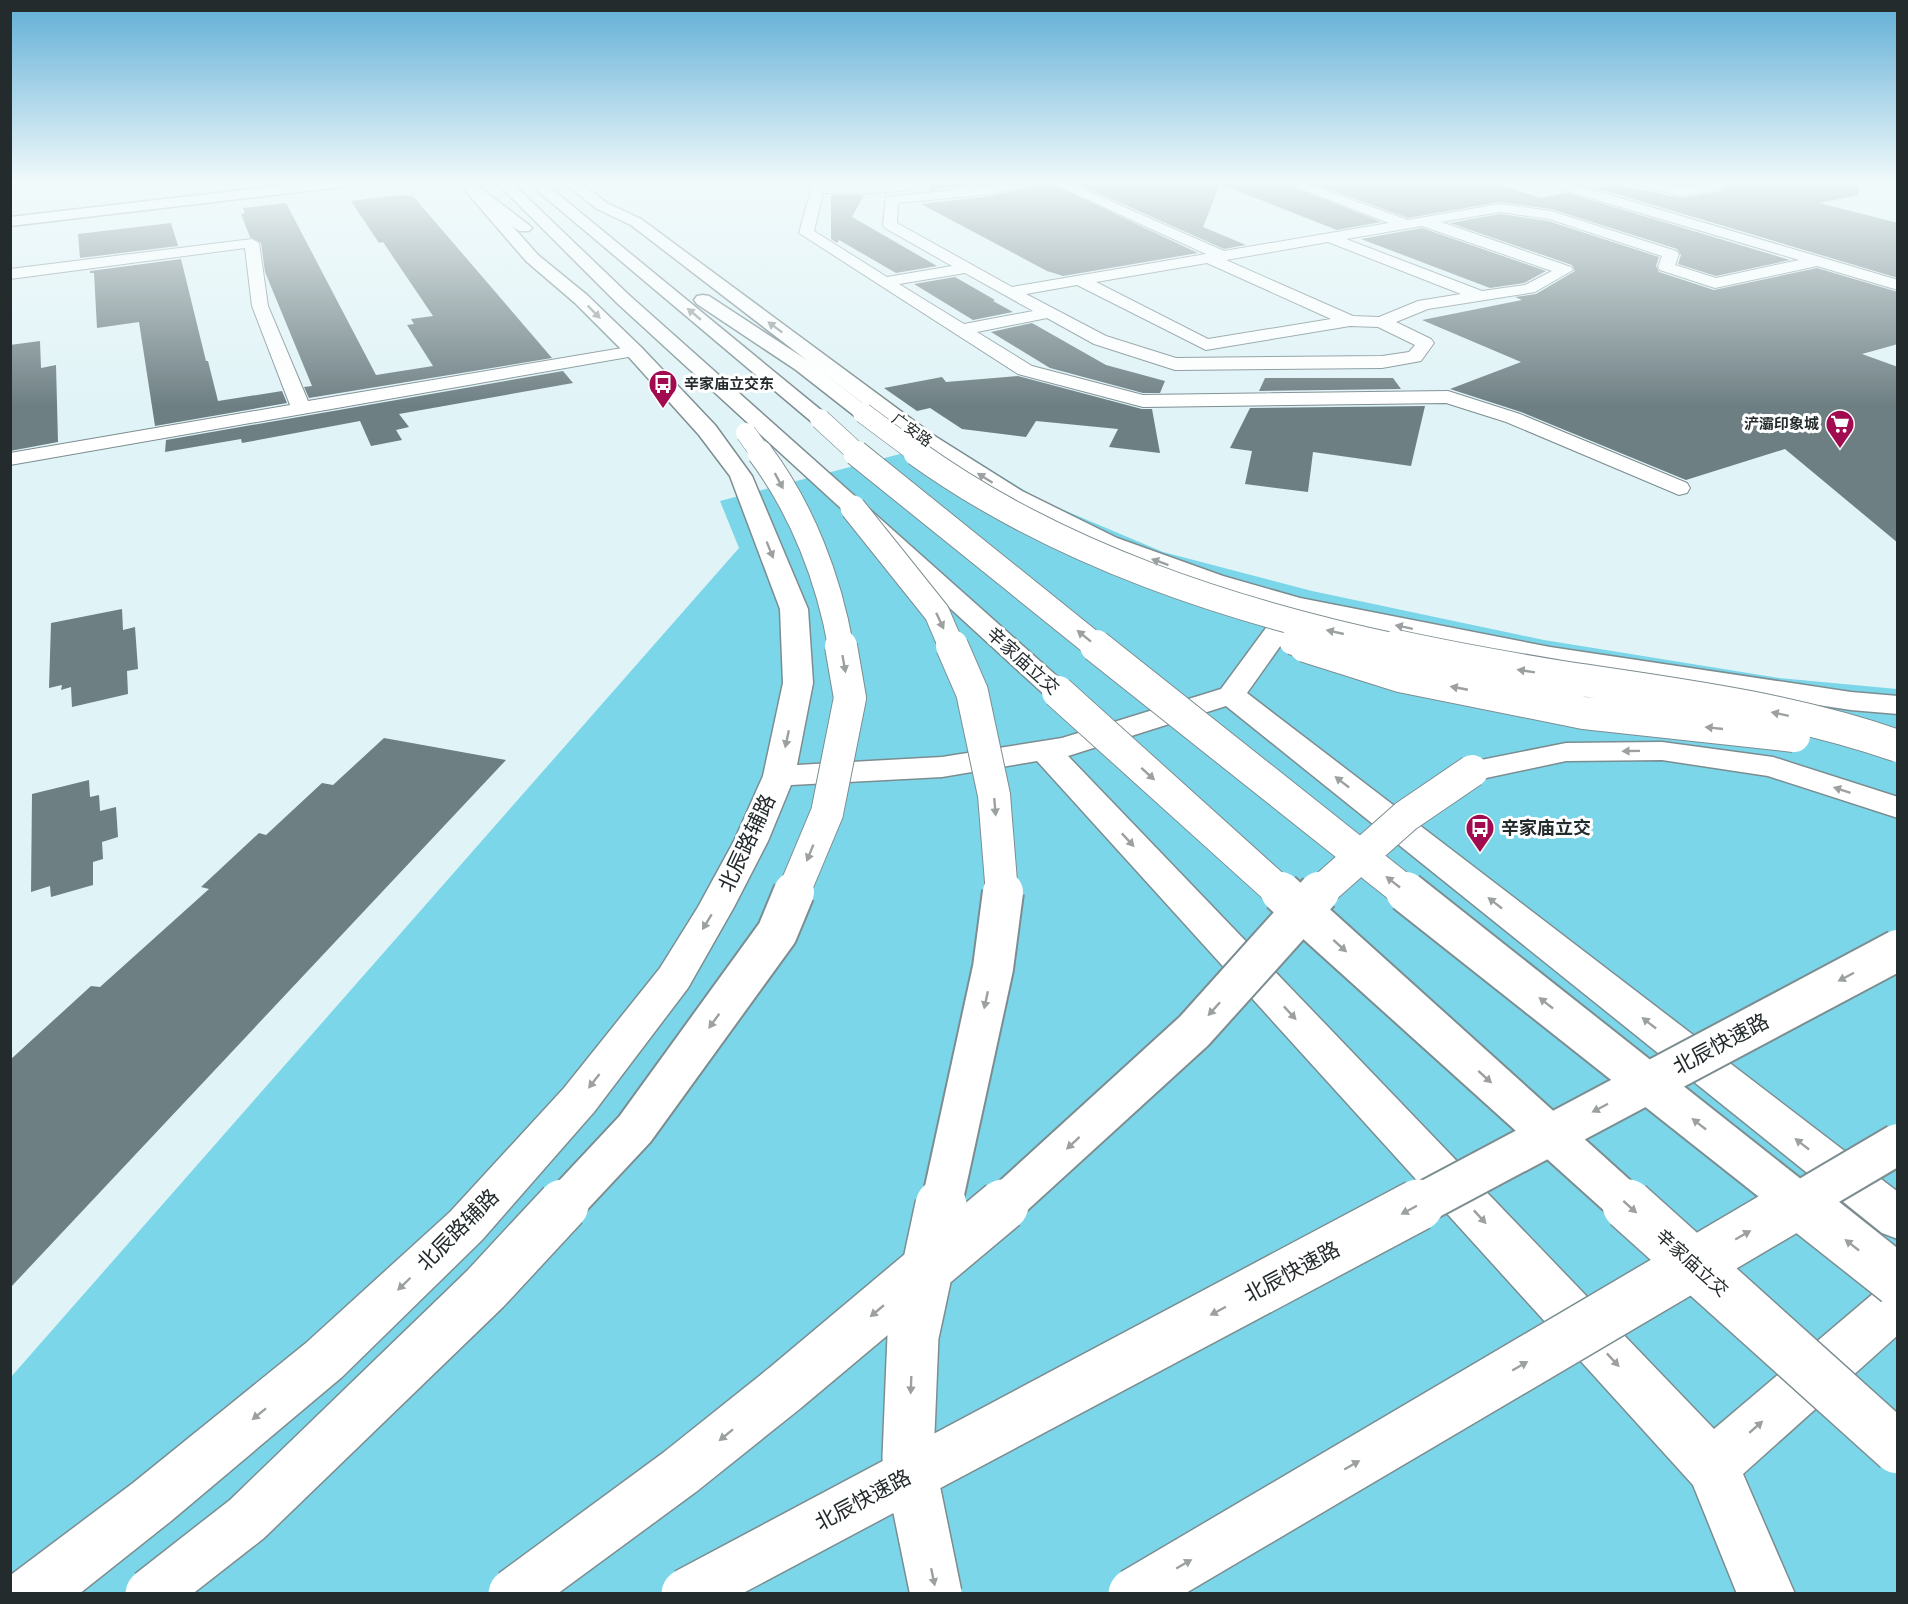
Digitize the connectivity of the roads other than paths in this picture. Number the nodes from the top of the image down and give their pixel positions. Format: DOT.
graph roads {
  1 [pos="152,256"];
  2 [pos="254,256"];
  3 [pos="530,256"];
  4 [pos="563,256"];
  5 [pos="579,256"];
  6 [pos="624,256"];
  7 [pos="632,256"];
  8 [pos="681,256"];
  9 [pos="843,256"];
  10 [pos="945,256"];
  11 [pos="1223,256"];
  12 [pos="1378,256"];
  13 [pos="1524,256"];
  14 [pos="1670,256"];
  15 [pos="1801,256"];
  16 [pos="1216,257"];
  17 [pos="1818,261"];
  18 [pos="967,268"];
  19 [pos="10,274"];
  20 [pos="1079,280"];
  21 [pos="885,282"];
  22 [pos="1898,285"];
  23 [pos="695,289"];
  24 [pos="1010,292"];
  25 [pos="1481,296"];
  26 [pos="623,298"];
  27 [pos="1048,313"];
  28 [pos="1350,321"];
  29 [pos="1381,322"];
  30 [pos="747,327"];
  31 [pos="961,330"];
  32 [pos="634,351"];
  33 [pos="301,408"];
  34 [pos="756,430"];
  35 [pos="860,456"];
  36 [pos="10,459"];
  37 [pos="1679,488"];
  38 [pos="853,508"];
  39 [pos="1296,605"];
  40 [pos="1231,695"];
  41 [pos="1898,705"];
  42 [pos="1898,744"];
  43 [pos="1045,751"];
  44 [pos="779,776"];
  45 [pos="1898,808"];
  46 [pos="1898,950"];
  47 [pos="1898,1144"];
  48 [pos="1898,1219"];
  49 [pos="1898,1281"];
  50 [pos="1898,1304"];
  51 [pos="1898,1448"];
  52 [pos="1712,1466"];
  53 [pos="32,1593"];
  54 [pos="151,1593"];
  55 [pos="514,1593"];
  56 [pos="687,1593"];
  57 [pos="936,1593"];
  58 [pos="1134,1593"];
  59 [pos="1766,1593"];
  1 -- 19 [label="street"];
  2 -- 33 [label="street"];
  3 -- 32 [label="main road, one-way"];
  4 -- 26 [label="main road"];
  5 -- 26 [label="main road"];
  35 -- 6 [label="main road, one-way, bridge"];
  7 -- 30 [label="main road"];
  39 -- 8 [label="main road, 广安路, one-way"];
  9 -- 21 [label="street"];
  10 -- 18 [label="street"];
  11 -- 16 [label="street"];
  12 -- 25 [label="street"];
  13 -- 25 [label="street"];
  14 -- 17 [label="street"];
  15 -- 17 [label="street"];
  16 -- 20 [label="street"];
  16 -- 28 [label="street"];
  17 -- 22 [label="street"];
  18 -- 21 [label="street"];
  18 -- 24 [label="street"];
  20 -- 24 [label="street"];
  20 -- 28 [label="street"];
  21 -- 31 [label="street"];
  23 -- 30 [label="main road"];
  24 -- 27 [label="street"];
  25 -- 29 [label="street"];
  26 -- 34 [label="main road"];
  27 -- 29 [label="street"];
  27 -- 31 [label="street"];
  28 -- 29 [label="street"];
  42 -- 30 [label="main road, one-way, bridge"];
  31 -- 37 [label="street"];
  32 -- 33 [label="street"];
  32 -- 44 [label="main road, one-way"];
  33 -- 36 [label="street"];
  34 -- 38 [label="main road, 辛家庙立交"];
  34 -- 54 [label="main road, one-way, bridge"];
  42 -- 35 [label="main road, one-way, bridge"];
  49 -- 35 [label="main road, one-way, bridge"];
  38 -- 51 [label="main road, 辛家庙立交, one-way, bridge"];
  38 -- 57 [label="main road, one-way, bridge"];
  39 -- 40 [label="main road"];
  41 -- 39 [label="main road, 广安路, one-way"];
  40 -- 43 [label="main road"];
  48 -- 40 [label="main road, one-way"];
  43 -- 44 [label="main road"];
  43 -- 52 [label="main road, one-way"];
  44 -- 53 [label="main road, 北辰路辅路, one-way"];
  45 -- 55 [label="main road, one-way, bridge"];
  46 -- 56 [label="main road, 北辰快速路, one-way, bridge"];
  58 -- 47 [label="main road, one-way, bridge"];
  52 -- 50 [label="main road, one-way"];
  52 -- 59 [label="main road"];
}
